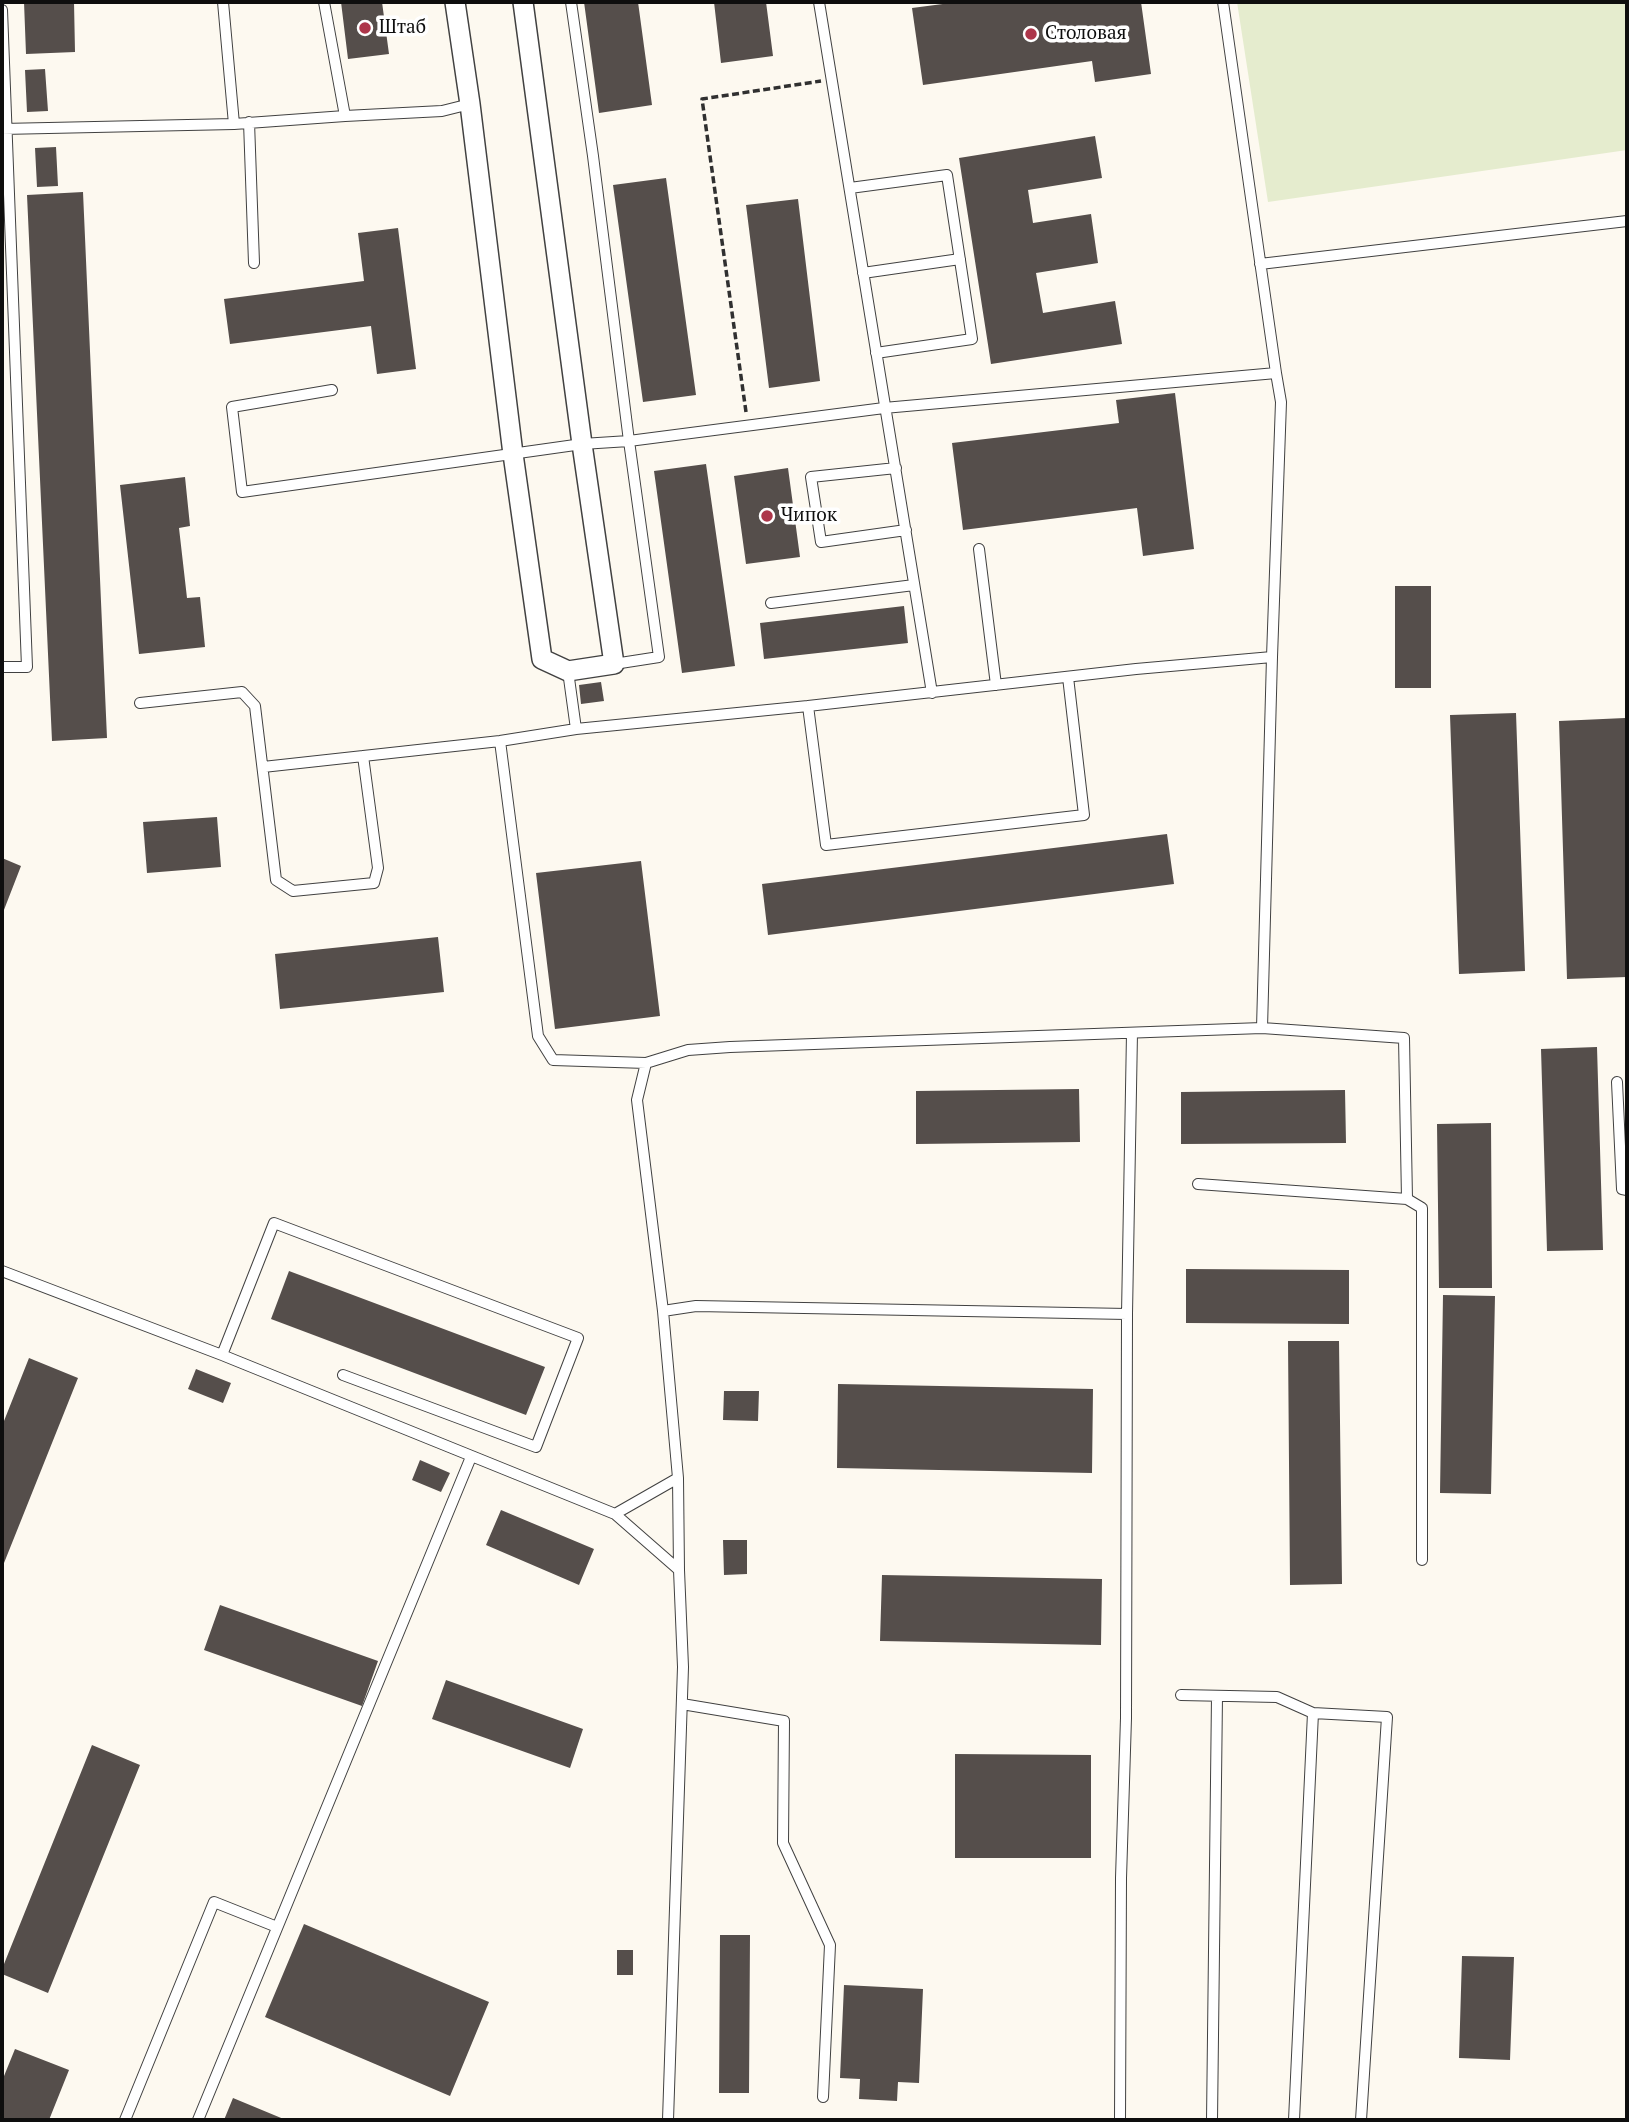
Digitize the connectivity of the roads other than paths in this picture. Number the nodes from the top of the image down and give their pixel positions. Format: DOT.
graph roads {
  1 [pos="223,2"];
  2 [pos="324,2"];
  3 [pos="455,2"];
  4 [pos="523,2"];
  5 [pos="571,2"];
  6 [pos="819,2"];
  7 [pos="1223,2"];
  8 [pos="2,10"];
  9 [pos="470,104"];
  10 [pos="345,116"];
  11 [pos="249,122"];
  12 [pos="234,124"];
  13 [pos="4,128"];
  14 [pos="850,188"];
  15 [pos="1627,221"];
  16 [pos="960,259"];
  17 [pos="254,263"];
  18 [pos="1260,264"];
  19 [pos="863,273"];
  20 [pos="876,353"];
  21 [pos="1276,373"];
  22 [pos="331,390"];
  23 [pos="884,408"];
  24 [pos="629,441"];
  25 [pos="582,444"];
  26 [pos="513,454"];
  27 [pos="896,468"];
  28 [pos="906,530"];
  29 [pos="979,549"];
  30 [pos="914,585"];
  31 [pos="771,603"];
  32 [pos="1272,657"];
  33 [pos="614,664"];
  34 [pos="2,667"];
  35 [pos="568,671"];
  36 [pos="1068,677"];
  37 [pos="996,685"];
  38 [pos="932,693"];
  39 [pos="140,702"];
  40 [pos="808,706"];
  41 [pos="576,729"];
  42 [pos="500,741"];
  43 [pos="363,756"];
  44 [pos="263,767"];
  45 [pos="1262,1028"];
  46 [pos="1132,1032"];
  47 [pos="646,1063"];
  48 [pos="1617,1083"];
  49 [pos="1198,1184"];
  50 [pos="1627,1190"];
  51 [pos="1407,1199"];
  52 [pos="2,1271"];
  53 [pos="663,1311"];
  54 [pos="1127,1314"];
  55 [pos="222,1355"];
  56 [pos="343,1375"];
  57 [pos="471,1457"];
  58 [pos="678,1478"];
  59 [pos="615,1514"];
  60 [pos="1422,1560"];
  61 [pos="679,1570"];
  62 [pos="1181,1695"];
  63 [pos="1217,1696"];
  64 [pos="682,1704"];
  65 [pos="1313,1713"];
  66 [pos="277,1927"];
  67 [pos="823,2097"];
  68 [pos="125,2120"];
  69 [pos="198,2120"];
  70 [pos="668,2120"];
  71 [pos="1120,2120"];
  72 [pos="1212,2120"];
  73 [pos="1293,2120"];
  74 [pos="1361,2120"];
  1 -- 12 [label="lane"];
  2 -- 10 [label="lane"];
  3 -- 9 [label="street"];
  4 -- 25 [label="street"];
  5 -- 24 [label="lane"];
  6 -- 14 [label="lane"];
  7 -- 18 [label="lane"];
  8 -- 13 [label="lane"];
  9 -- 10 [label="lane"];
  9 -- 26 [label="street"];
  10 -- 11 [label="lane"];
  11 -- 12 [label="lane"];
  11 -- 17 [label="lane"];
  12 -- 13 [label="lane"];
  13 -- 34 [label="lane"];
  14 -- 16 [label="lane"];
  14 -- 19 [label="lane"];
  15 -- 18 [label="lane"];
  16 -- 19 [label="lane"];
  16 -- 20 [label="lane"];
  18 -- 21 [label="lane"];
  19 -- 20 [label="lane"];
  20 -- 23 [label="lane"];
  21 -- 23 [label="lane"];
  21 -- 32 [label="lane"];
  22 -- 26 [label="lane"];
  23 -- 24 [label="lane"];
  23 -- 27 [label="lane"];
  24 -- 25 [label="lane"];
  24 -- 33 [label="lane"];
  25 -- 26 [label="lane"];
  25 -- 33 [label="street"];
  26 -- 35 [label="street"];
  27 -- 28 [label="lane"];
  27 -- 28 [label="lane"];
  28 -- 30 [label="lane"];
  29 -- 37 [label="lane"];
  30 -- 31 [label="lane"];
  30 -- 38 [label="lane"];
  32 -- 36 [label="lane"];
  32 -- 45 [label="lane"];
  33 -- 35 [label="street"];
  35 -- 41 [label="lane"];
  36 -- 37 [label="lane"];
  36 -- 40 [label="lane"];
  37 -- 38 [label="lane"];
  38 -- 40 [label="lane"];
  39 -- 44 [label="lane"];
  40 -- 41 [label="lane"];
  41 -- 42 [label="lane"];
  42 -- 43 [label="lane"];
  42 -- 47 [label="lane"];
  43 -- 44 [label="lane"];
  43 -- 44 [label="lane"];
  45 -- 46 [label="lane"];
  45 -- 51 [label="lane"];
  46 -- 47 [label="lane"];
  46 -- 54 [label="lane"];
  47 -- 53 [label="lane"];
  48 -- 50 [label="lane"];
  49 -- 51 [label="lane"];
  51 -- 60 [label="lane"];
  52 -- 55 [label="lane"];
  53 -- 54 [label="lane"];
  53 -- 58 [label="lane"];
  54 -- 71 [label="lane"];
  55 -- 56 [label="lane"];
  55 -- 57 [label="lane"];
  57 -- 59 [label="lane"];
  57 -- 66 [label="lane"];
  58 -- 59 [label="lane"];
  58 -- 61 [label="lane"];
  59 -- 61 [label="lane"];
  61 -- 64 [label="lane"];
  62 -- 63 [label="lane"];
  63 -- 65 [label="lane"];
  63 -- 72 [label="lane"];
  64 -- 67 [label="lane"];
  64 -- 70 [label="lane"];
  65 -- 73 [label="lane"];
  65 -- 74 [label="lane"];
  66 -- 68 [label="lane"];
  66 -- 69 [label="lane"];
}
